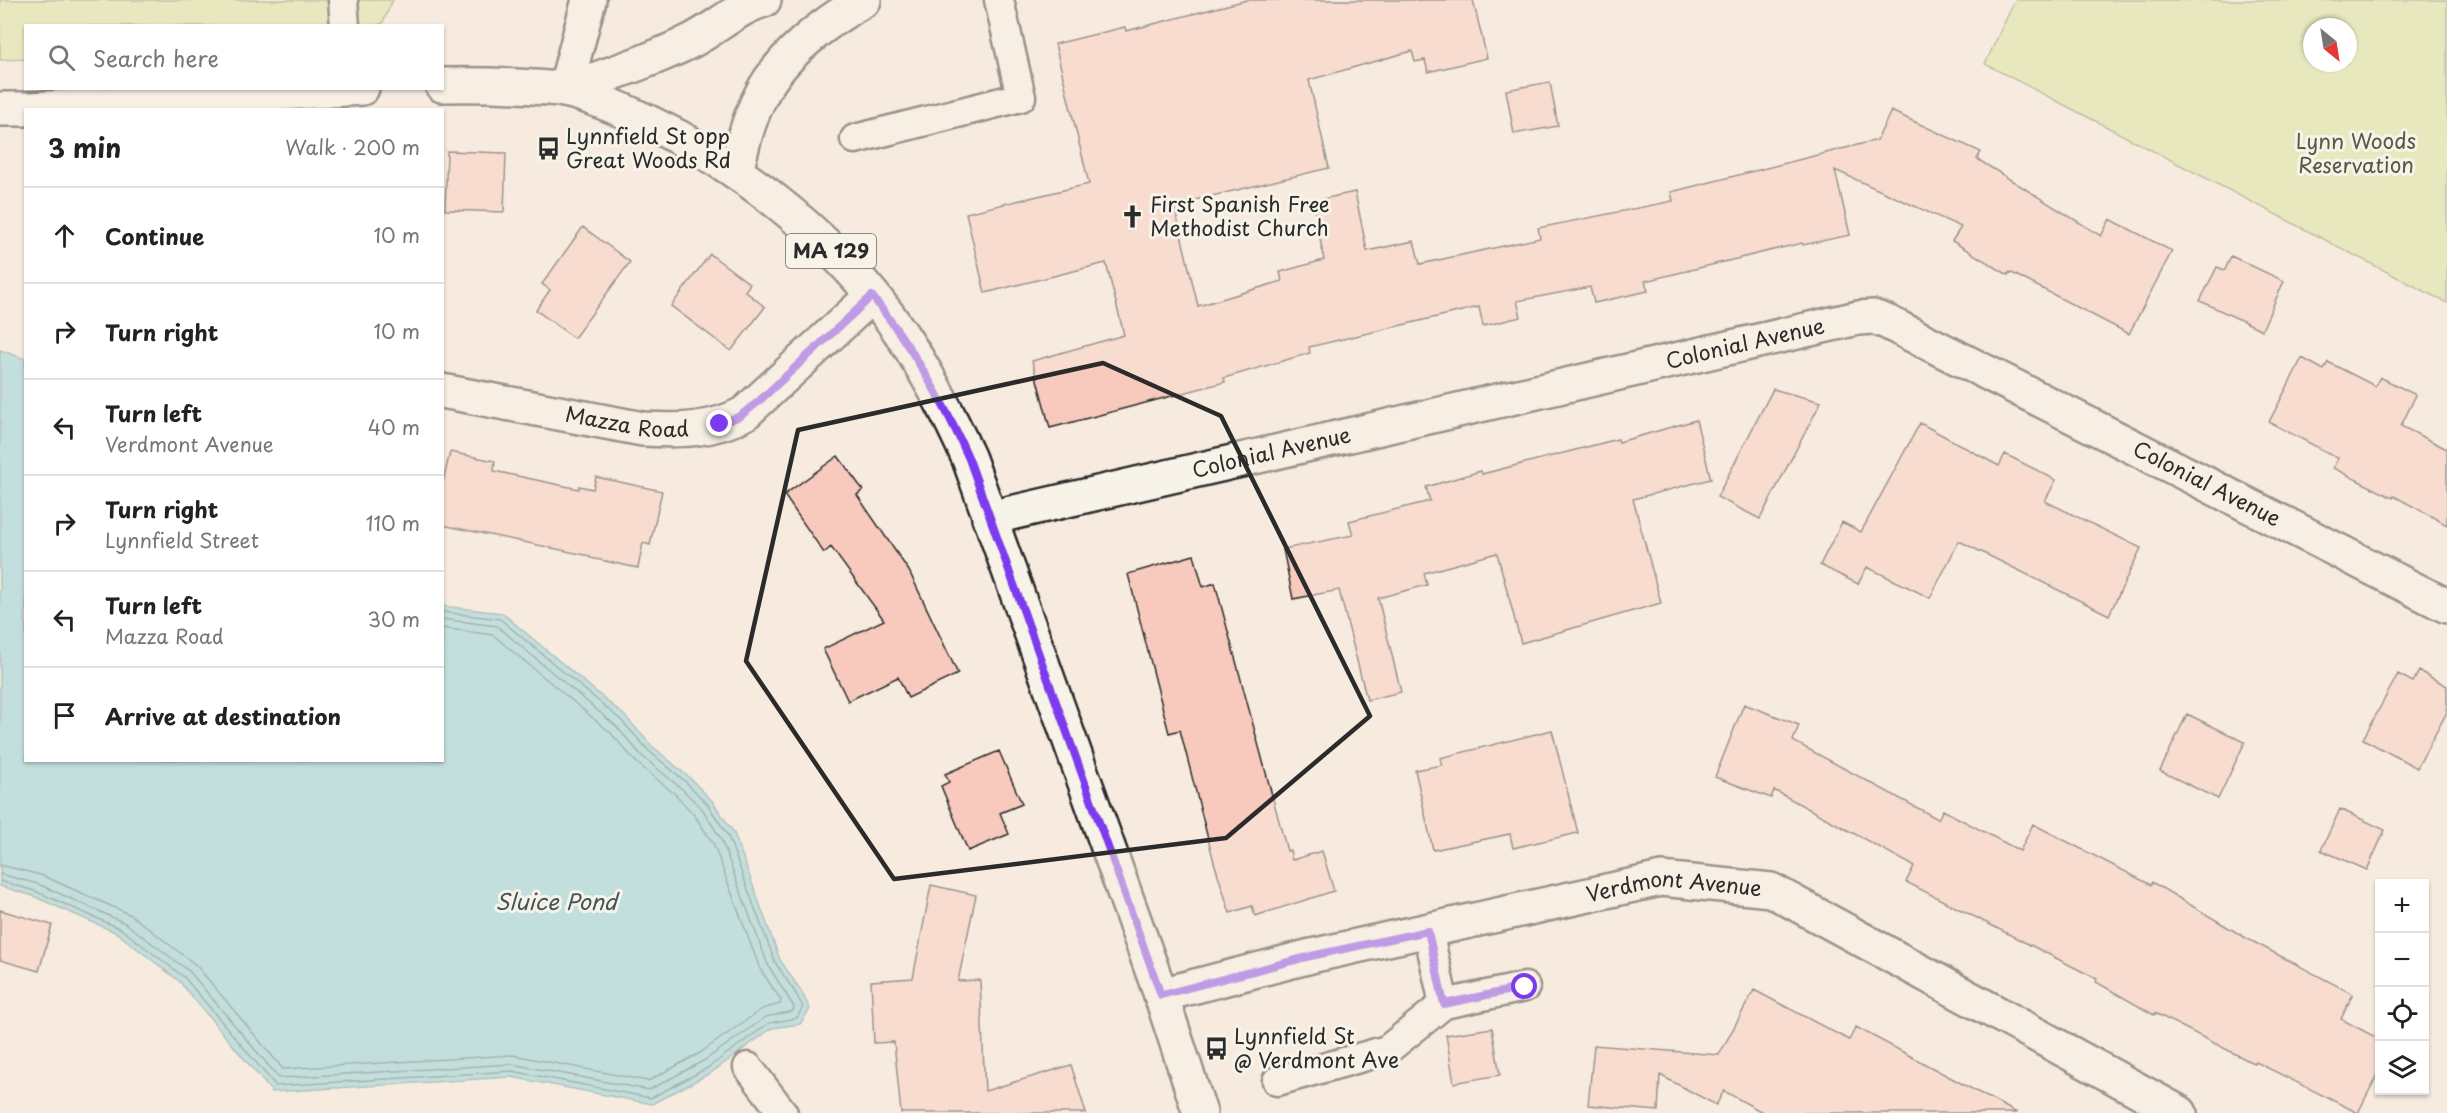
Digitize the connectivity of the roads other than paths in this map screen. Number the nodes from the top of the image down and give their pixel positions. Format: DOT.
graph roads {
  1 [pos="343,0"];
  2 [pos="589,0"];
  3 [pos="764,0"];
  4 [pos="864,0"];
  5 [pos="999,0"];
  6 [pos="345,24"];
  7 [pos="444,85"];
  8 [pos="338,90"];
  9 [pos="565,90"];
  10 [pos="48,108"];
  11 [pos="0,109"];
  12 [pos="24,109"];
  13 [pos="855,139"];
  14 [pos="736,172"];
  15 [pos="872,296"];
  16 [pos="444,391"];
  17 [pos="989,518"];
  18 [pos="2447,606"];
  19 [pos="1428,931"];
  20 [pos="1525,987"];
  21 [pos="1161,995"];
  22 [pos="1444,1004"];
  23 [pos="748,1067"];
  24 [pos="1277,1081"];
  25 [pos="783,1113"];
  26 [pos="1200,1113"];
  27 [pos="2180,1113"];
  1 -- 6 [label="lane"];
  2 -- 9 [label="street"];
  3 -- 9 [label="street"];
  4 -- 14 [label="street"];
  5 -- 13 [label="lane"];
  7 -- 9 [label="street, MA 129"];
  8 -- 10 [label="street"];
  9 -- 14 [label="street, MA 129"];
  11 -- 12 [label="street"];
  14 -- 15 [label="street, MA 129"];
  15 -- 16 [label="street, Mazza Road"];
  15 -- 17 [label="street, MA 129"];
  17 -- 18 [label="street, Colonial Avenue"];
  17 -- 21 [label="street, MA 129"];
  19 -- 21 [label="street, Verdmont Avenue"];
  19 -- 22 [label="lane"];
  19 -- 27 [label="street, Verdmont Avenue"];
  20 -- 22 [label="lane"];
  21 -- 26 [label="street, MA 129"];
  22 -- 24 [label="lane"];
  23 -- 25 [label="lane"];
}
